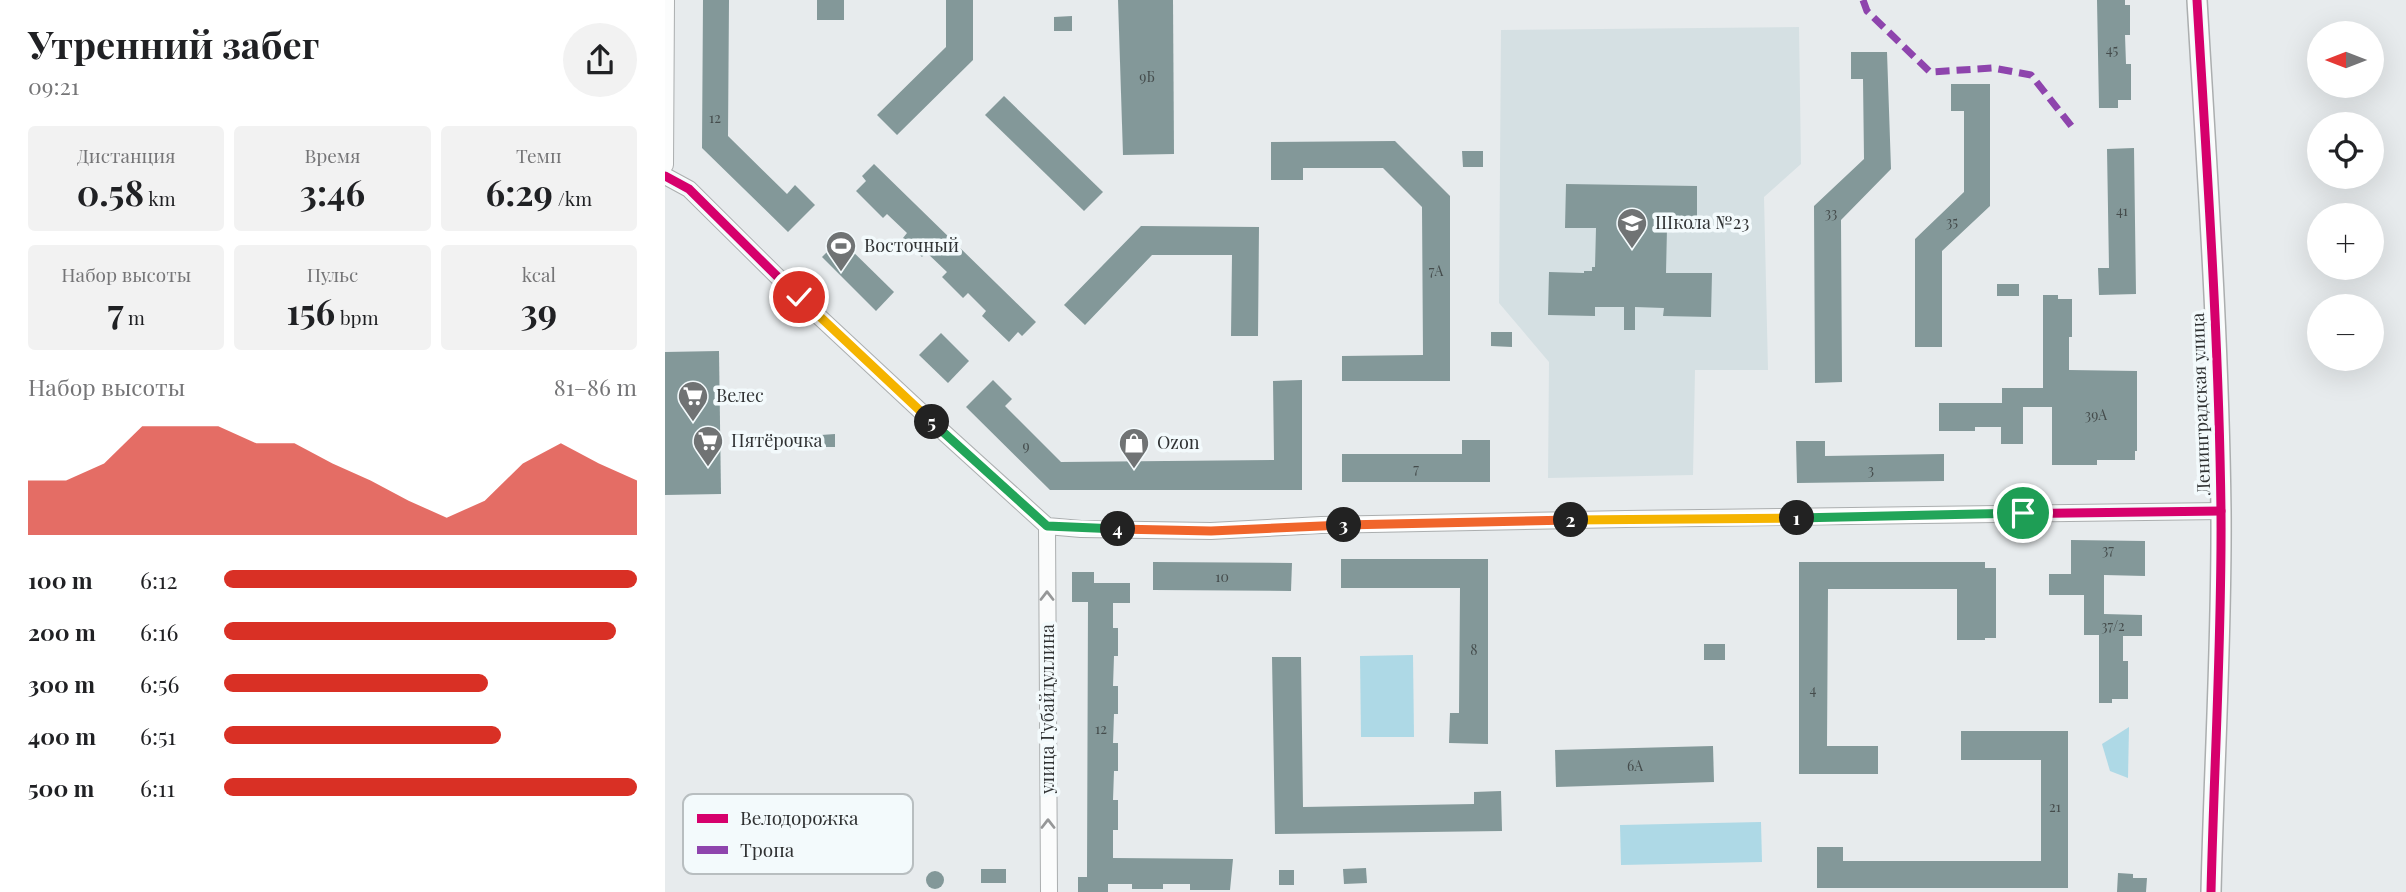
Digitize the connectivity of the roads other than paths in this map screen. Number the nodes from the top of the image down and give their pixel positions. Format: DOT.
graph roads {
  1 [pos="666,0"];
  2 [pos="2197,0"];
  3 [pos="665,165"];
  4 [pos="665,176"];
  5 [pos="2221,512"];
  6 [pos="1047,526"];
  7 [pos="1049,892"];
  8 [pos="2211,892"];
  1 -- 3 [label="street"];
  2 -- 5 [label="street, Ленинградская улица"];
  4 -- 6 [label="street"];
  5 -- 6 [label="street"];
  5 -- 8 [label="street, Ленинградская улица"];
  7 -- 6 [label="street, улица Губайдуллина, one-way"];
}
